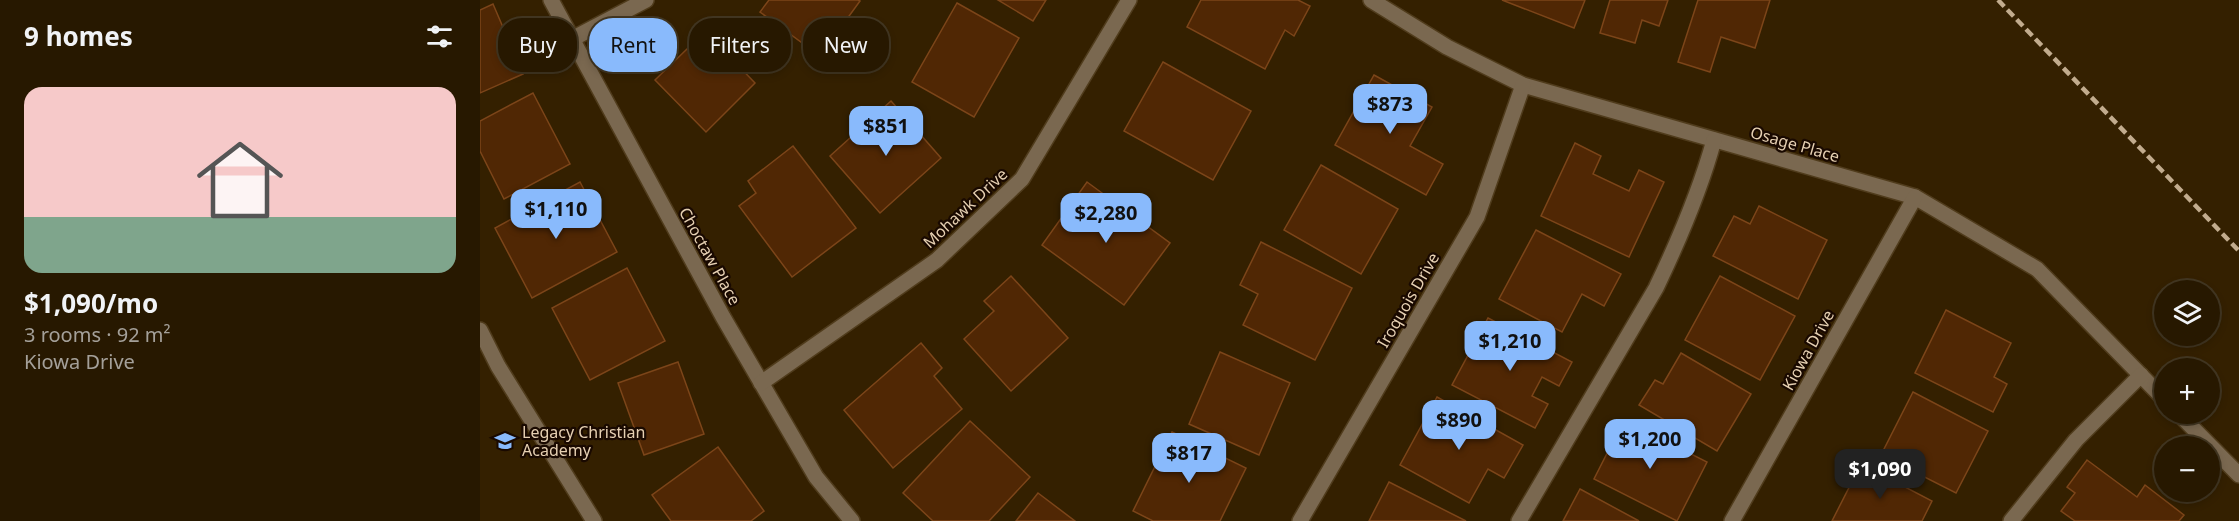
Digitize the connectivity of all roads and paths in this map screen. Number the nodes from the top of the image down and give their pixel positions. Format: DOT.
graph roads {
  1 [pos="551,0"];
  2 [pos="646,0"];
  3 [pos="1129,0"];
  4 [pos="1371,0"];
  5 [pos="561,18"];
  6 [pos="577,36"];
  7 [pos="577,48"];
  8 [pos="1523,86"];
  9 [pos="1714,140"];
  10 [pos="1915,197"];
  11 [pos="480,330"];
  12 [pos="2141,375"];
  13 [pos="761,383"];
  14 [pos="2154,389"];
  15 [pos="2189,424"];
  16 [pos="2239,475"];
  17 [pos="594,521"];
  18 [pos="852,521"];
  19 [pos="1300,521"];
  20 [pos="1519,521"];
  21 [pos="1732,521"];
  22 [pos="2011,521"];
  1 -- 5 [label="street, Choctaw Place"];
  2 -- 6 [label="street"];
  3 -- 13 [label="street, Mohawk Drive"];
  4 -- 8 [label="street, Osage Place"];
  7 -- 13 [label="street, Choctaw Place"];
  8 -- 9 [label="street, Osage Place"];
  8 -- 19 [label="street, Iroquois Drive"];
  9 -- 10 [label="street, Osage Place"];
  9 -- 20 [label="street"];
  10 -- 12 [label="street, Osage Place"];
  10 -- 21 [label="street, Kiowa Drive"];
  11 -- 17 [label="street"];
  12 -- 14 [label="street, Osage Place"];
  12 -- 22 [label="street"];
  13 -- 18 [label="street, Choctaw Place"];
  15 -- 16 [label="street"];
}
